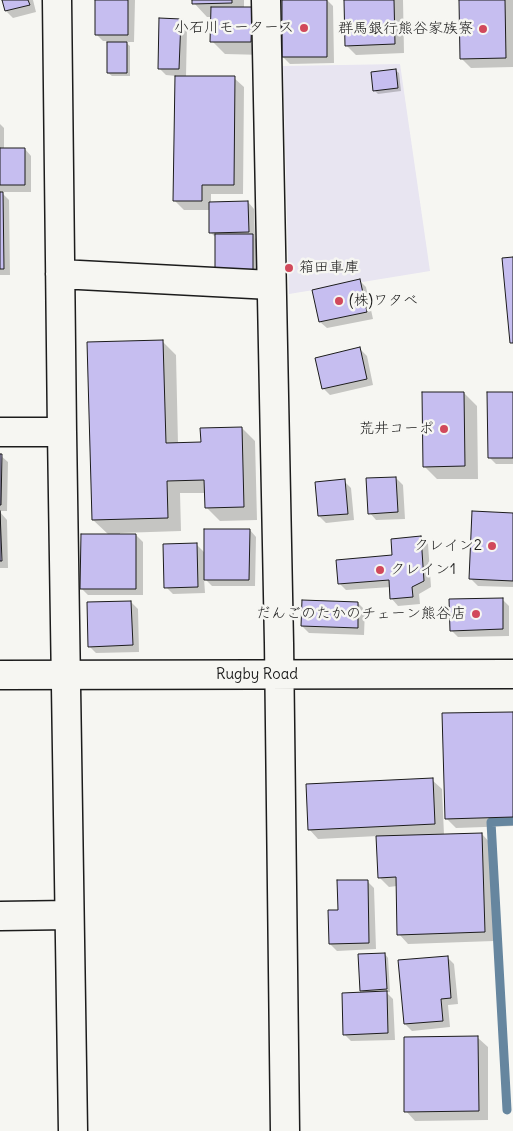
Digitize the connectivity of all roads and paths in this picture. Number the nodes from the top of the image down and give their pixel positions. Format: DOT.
graph roads {
  1 [pos="57,0"];
  2 [pos="266,0"];
  3 [pos="60,274"];
  4 [pos="271,285"];
  5 [pos="0,432"];
  6 [pos="62,432"];
  7 [pos="279,674"];
  8 [pos="513,674"];
  9 [pos="0,675"];
  10 [pos="65,675"];
  11 [pos="69,915"];
  12 [pos="0,916"];
  13 [pos="73,1131"];
  14 [pos="285,1131"];
  1 -- 3 [label="street"];
  2 -- 4 [label="street"];
  3 -- 4 [label="street"];
  3 -- 6 [label="street"];
  4 -- 7 [label="street"];
  5 -- 6 [label="street"];
  6 -- 10 [label="street"];
  7 -- 8 [label="street, Rugby Road"];
  7 -- 10 [label="street, Rugby Road"];
  7 -- 14 [label="street"];
  9 -- 10 [label="street, Rugby Road"];
  10 -- 11 [label="street"];
  11 -- 12 [label="street"];
  11 -- 13 [label="street"];
}
